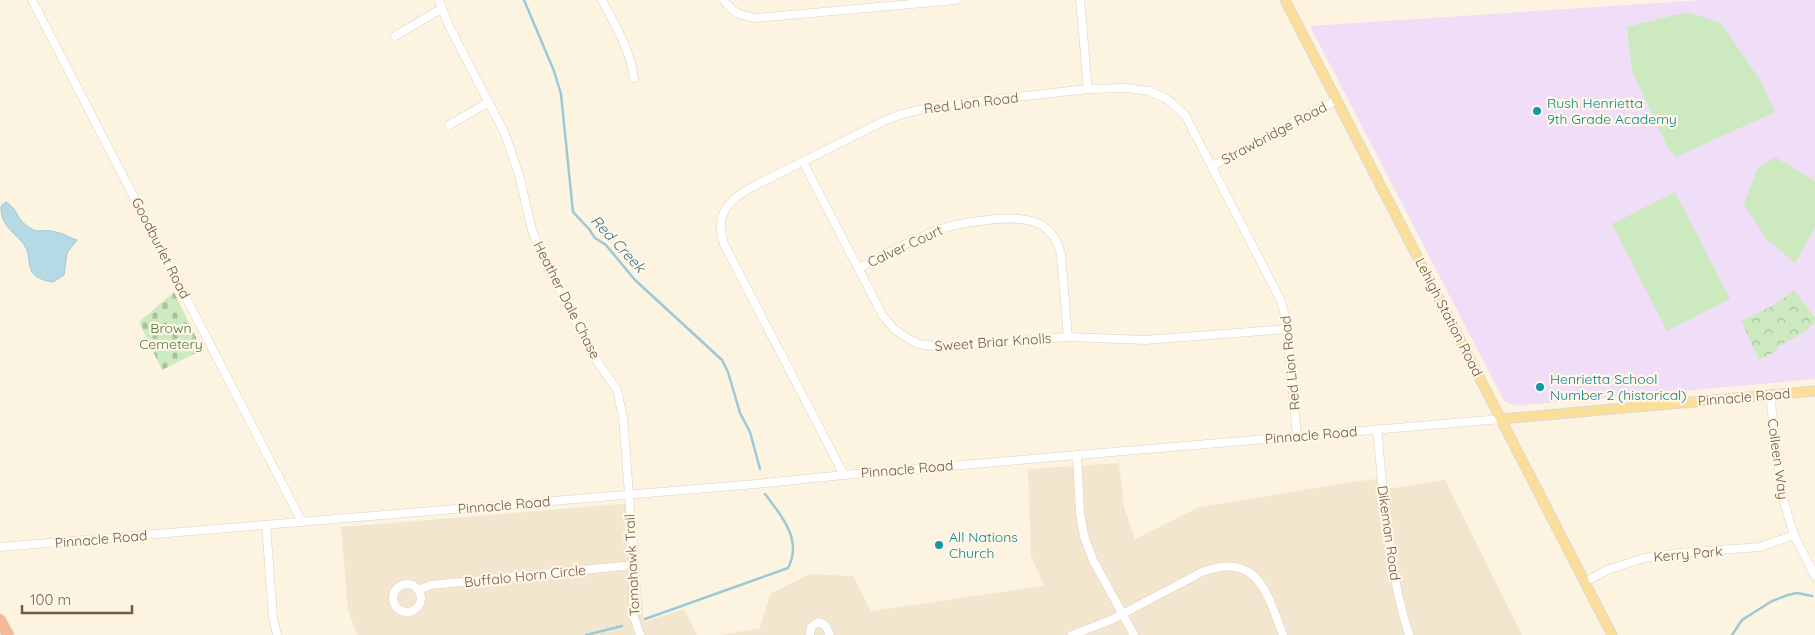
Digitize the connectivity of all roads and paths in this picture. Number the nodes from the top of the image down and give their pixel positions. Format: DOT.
graph roads {
  1 [pos="32,0"];
  2 [pos="439,0"];
  3 [pos="602,0"];
  4 [pos="724,0"];
  5 [pos="956,0"];
  6 [pos="1080,0"];
  7 [pos="1285,0"];
  8 [pos="861,4"];
  9 [pos="441,9"];
  10 [pos="395,36"];
  11 [pos="634,78"];
  12 [pos="1088,89"];
  13 [pos="1337,100"];
  14 [pos="489,102"];
  15 [pos="449,125"];
  16 [pos="804,162"];
  17 [pos="1212,166"];
  18 [pos="858,268"];
  19 [pos="1287,329"];
  20 [pos="1068,336"];
  21 [pos="1815,391"];
  22 [pos="1770,395"];
  23 [pos="1501,419"];
  24 [pos="1377,429"];
  25 [pos="1297,436"];
  26 [pos="1077,455"];
  27 [pos="844,475"];
  28 [pos="628,494"];
  29 [pos="302,522"];
  30 [pos="266,525"];
  31 [pos="1794,535"];
  32 [pos="0,547"];
  33 [pos="634,565"];
  34 [pos="1815,576"];
  35 [pos="1585,582"];
  36 [pos="418,590"];
  37 [pos="1123,613"];
  38 [pos="0,620"];
  39 [pos="8,635"];
  40 [pos="277,635"];
  41 [pos="640,635"];
  42 [pos="810,635"];
  43 [pos="830,635"];
  44 [pos="1072,635"];
  45 [pos="1134,635"];
  46 [pos="1283,635"];
  47 [pos="1409,635"];
  48 [pos="1612,635"];
  1 -- 29 [label="street, Goodburlet Road"];
  2 -- 9 [label="street, Heather Dale Chase"];
  3 -- 11 [label="street"];
  4 -- 8 [label="street"];
  5 -- 8 [label="street"];
  6 -- 12 [label="street"];
  7 -- 13 [label="main road, Lehigh Station Road"];
  9 -- 10 [label="street"];
  9 -- 14 [label="street, Heather Dale Chase"];
  12 -- 16 [label="street, Red Lion Road"];
  12 -- 17 [label="street, Red Lion Road"];
  13 -- 17 [label="street, Strawbridge Road"];
  13 -- 23 [label="main road, Lehigh Station Road"];
  14 -- 15 [label="street"];
  14 -- 28 [label="street, Heather Dale Chase"];
  16 -- 18 [label="street, Sweet Briar Knolls"];
  16 -- 27 [label="street, Red Lion Road"];
  17 -- 19 [label="street, Red Lion Road"];
  18 -- 20 [label="street, Sweet Briar Knolls"];
  18 -- 20 [label="street, Calver Court"];
  19 -- 20 [label="street, Sweet Briar Knolls"];
  19 -- 25 [label="street, Red Lion Road"];
  21 -- 22 [label="main road, Pinnacle Road"];
  22 -- 23 [label="main road, Pinnacle Road"];
  22 -- 31 [label="street, Colleen Way"];
  23 -- 24 [label="street, Pinnacle Road"];
  23 -- 35 [label="main road, Lehigh Station Road"];
  24 -- 25 [label="street, Pinnacle Road"];
  24 -- 47 [label="street, Dikeman Road"];
  25 -- 26 [label="street, Pinnacle Road"];
  26 -- 27 [label="street, Pinnacle Road"];
  26 -- 37 [label="street"];
  27 -- 28 [label="street, Pinnacle Road"];
  28 -- 29 [label="street, Pinnacle Road"];
  28 -- 33 [label="street, Tomahawk Trail"];
  29 -- 30 [label="street, Pinnacle Road"];
  30 -- 32 [label="street, Pinnacle Road"];
  30 -- 40 [label="street"];
  31 -- 34 [label="street, Colleen Way"];
  31 -- 35 [label="street, Kerry Park"];
  33 -- 36 [label="street, Buffalo Horn Circle"];
  33 -- 41 [label="street, Tomahawk Trail"];
  35 -- 48 [label="main road, Lehigh Station Road"];
  37 -- 44 [label="street"];
  37 -- 45 [label="street"];
  37 -- 46 [label="street"];
  38 -- 39 [label="highway"];
  42 -- 43 [label="street"];
}
